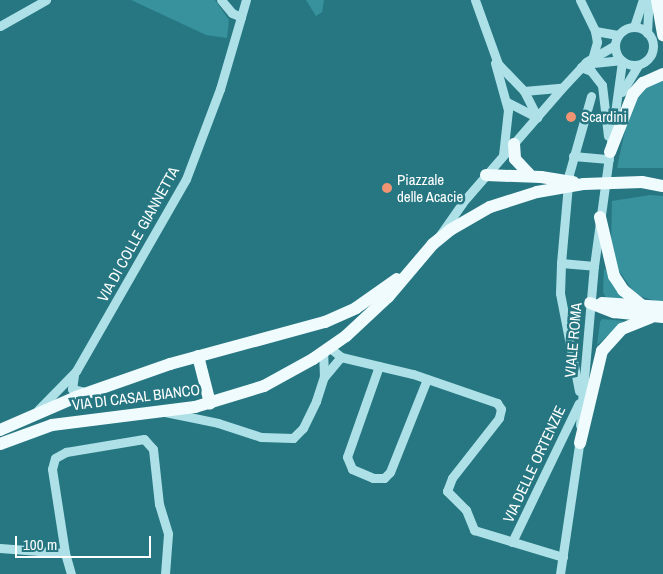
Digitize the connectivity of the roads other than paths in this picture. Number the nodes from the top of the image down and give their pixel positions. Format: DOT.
graph roads {
  1 [pos="46,0"];
  2 [pos="222,0"];
  3 [pos="246,0"];
  4 [pos="475,0"];
  5 [pos="580,0"];
  6 [pos="644,0"];
  7 [pos="649,0"];
  8 [pos="657,0"];
  9 [pos="241,16"];
  10 [pos="0,26"];
  11 [pos="634,27"];
  12 [pos="595,31"];
  13 [pos="647,33"];
  14 [pos="618,35"];
  15 [pos="663,35"];
  16 [pos="614,46"];
  17 [pos="492,48"];
  18 [pos="592,59"];
  19 [pos="621,61"];
  20 [pos="638,65"];
  21 [pos="581,67"];
  22 [pos="663,74"];
  23 [pos="562,88"];
  24 [pos="524,91"];
  25 [pos="591,96"];
  26 [pos="507,102"];
  27 [pos="615,108"];
  28 [pos="537,117"];
  29 [pos="514,144"];
  30 [pos="503,155"];
  31 [pos="573,156"];
  32 [pos="609,156"];
  33 [pos="486,175"];
  34 [pos="535,175"];
  35 [pos="657,181"];
  36 [pos="584,184"];
  37 [pos="600,217"];
  38 [pos="433,244"];
  39 [pos="561,264"];
  40 [pos="594,266"];
  41 [pos="414,268"];
  42 [pos="590,304"];
  43 [pos="643,306"];
  44 [pos="663,306"];
  45 [pos="657,317"];
  46 [pos="327,350"];
  47 [pos="198,356"];
  48 [pos="341,357"];
  49 [pos="379,366"];
  50 [pos="76,371"];
  51 [pos="324,377"];
  52 [pos="427,379"];
  53 [pos="93,391"];
  54 [pos="581,398"];
  55 [pos="210,403"];
  56 [pos="165,412"];
  57 [pos="34,414"];
  58 [pos="0,430"];
  59 [pos="580,443"];
  60 [pos="0,444"];
  61 [pos="512,542"];
  62 [pos="0,548"];
  63 [pos="66,553"];
  64 [pos="562,557"];
  65 [pos="71,574"];
  66 [pos="165,574"];
  67 [pos="560,574"];
  1 -- 10 [label="street"];
  2 -- 9 [label="street"];
  3 -- 9 [label="street, VIA DI COLLE GIANNETTA"];
  4 -- 17 [label="street"];
  5 -- 12 [label="street"];
  6 -- 11 [label="street"];
  7 -- 13 [label="street"];
  8 -- 15 [label="main road"];
  9 -- 50 [label="street, VIA DI COLLE GIANNETTA"];
  11 -- 13 [label="street"];
  11 -- 14 [label="street"];
  12 -- 14 [label="street"];
  12 -- 18 [label="street"];
  13 -- 20 [label="street"];
  14 -- 16 [label="street"];
  16 -- 18 [label="street"];
  16 -- 19 [label="street"];
  17 -- 24 [label="street"];
  17 -- 26 [label="street"];
  18 -- 21 [label="street"];
  19 -- 20 [label="street"];
  19 -- 21 [label="street"];
  19 -- 27 [label="street, VIALE ROMA"];
  20 -- 27 [label="street, VIALE ROMA"];
  21 -- 23 [label="street"];
  21 -- 32 [label="street"];
  22 -- 32 [label="main road"];
  23 -- 24 [label="street"];
  23 -- 28 [label="street"];
  24 -- 28 [label="street"];
  25 -- 31 [label="street"];
  26 -- 28 [label="street"];
  26 -- 30 [label="street"];
  27 -- 32 [label="street, VIALE ROMA"];
  28 -- 29 [label="street"];
  29 -- 30 [label="street"];
  29 -- 34 [label="main road"];
  30 -- 33 [label="street"];
  31 -- 32 [label="street"];
  31 -- 39 [label="street"];
  32 -- 37 [label="street, VIALE ROMA"];
  33 -- 34 [label="main road"];
  33 -- 38 [label="street"];
  34 -- 36 [label="main road, bridge"];
  35 -- 36 [label="main road, bridge"];
  36 -- 38 [label="main road, VIA DI CASAL BIANCO, bridge"];
  37 -- 40 [label="street, VIALE ROMA"];
  37 -- 43 [label="main road"];
  38 -- 41 [label="main road, VIA DI CASAL BIANCO"];
  39 -- 40 [label="street"];
  39 -- 54 [label="street"];
  40 -- 42 [label="street, VIALE ROMA"];
  41 -- 46 [label="main road, VIA DI CASAL BIANCO"];
  41 -- 47 [label="main road, VIA DI CASAL BIANCO"];
  42 -- 43 [label="main road"];
  42 -- 45 [label="main road"];
  42 -- 54 [label="street, VIALE ROMA"];
  43 -- 44 [label="main road"];
  45 -- 59 [label="main road"];
  46 -- 48 [label="street"];
  46 -- 51 [label="street"];
  46 -- 55 [label="main road, VIA DI CASAL BIANCO"];
  47 -- 53 [label="main road, VIA DI CASAL BIANCO"];
  47 -- 55 [label="main road"];
  48 -- 49 [label="street"];
  48 -- 51 [label="street"];
  49 -- 52 [label="street"];
  49 -- 52 [label="street"];
  50 -- 53 [label="street"];
  50 -- 57 [label="street, VIA DI COLLE GIANNETTA"];
  51 -- 56 [label="street"];
  52 -- 61 [label="street"];
  53 -- 57 [label="main road, VIA DI CASAL BIANCO"];
  54 -- 59 [label="street, VIALE ROMA"];
  54 -- 61 [label="street, VIA DELLE ORTENZIE"];
  55 -- 56 [label="main road, VIA DI CASAL BIANCO"];
  56 -- 60 [label="main road, VIA DI CASAL BIANCO"];
  57 -- 58 [label="main road, VIA DI CASAL BIANCO"];
  59 -- 64 [label="street, VIALE ROMA"];
  61 -- 64 [label="street"];
  62 -- 63 [label="street"];
  63 -- 65 [label="street"];
  63 -- 66 [label="street"];
  64 -- 67 [label="street, VIALE ROMA"];
}
